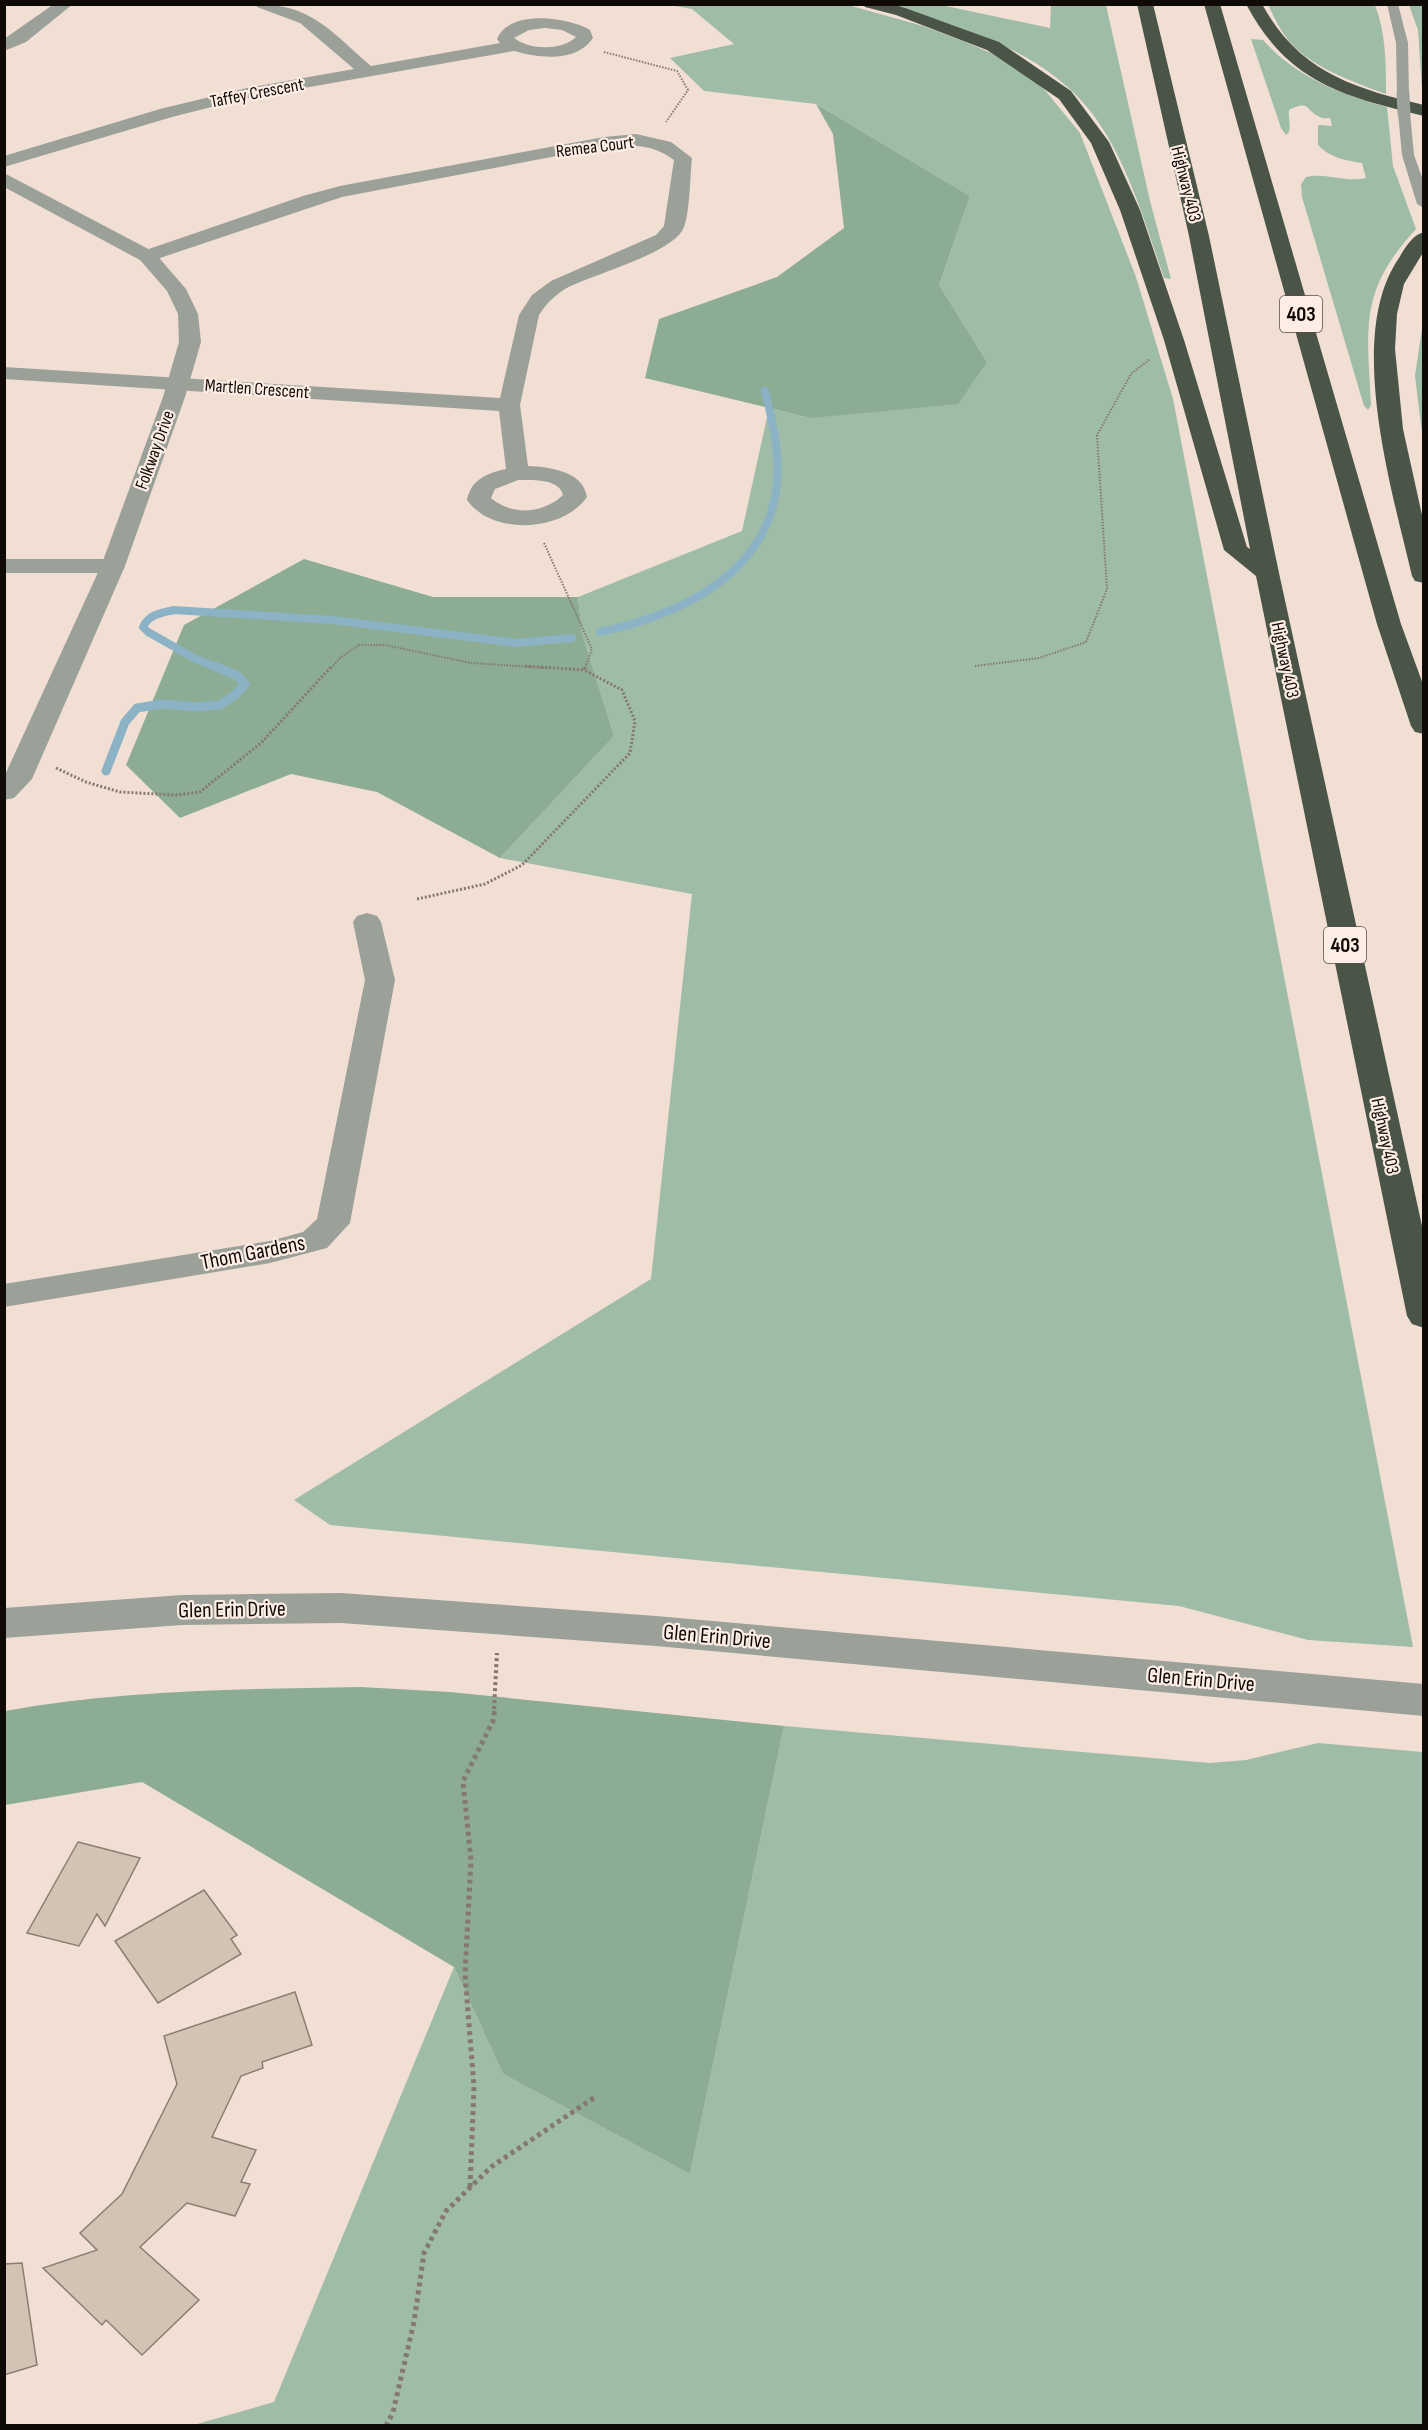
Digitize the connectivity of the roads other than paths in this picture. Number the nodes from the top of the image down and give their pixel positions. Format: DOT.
graph roads {
  1 [pos="65,4"];
  2 [pos="263,4"];
  3 [pos="871,4"];
  4 [pos="1145,4"];
  5 [pos="1212,4"];
  6 [pos="1254,4"];
  7 [pos="1392,4"];
  8 [pos="4,46"];
  9 [pos="514,46"];
  10 [pos="368,72"];
  11 [pos="1424,111"];
  12 [pos="4,162"];
  13 [pos="4,179"];
  14 [pos="1423,203"];
  15 [pos="1424,238"];
  16 [pos="147,256"];
  17 [pos="4,373"];
  18 [pos="179,384"];
  19 [pos="509,405"];
  20 [pos="518,473"];
  21 [pos="4,566"];
  22 [pos="113,566"];
  23 [pos="1267,573"];
  24 [pos="1424,576"];
  25 [pos="1424,726"];
  26 [pos="4,792"];
  27 [pos="367,922"];
  28 [pos="4,1296"];
  29 [pos="1424,1316"];
  30 [pos="6,1623"];
  31 [pos="1424,1700"];
  1 -- 8 [label="street"];
  2 -- 10 [label="street"];
  3 -- 23 [label="highway"];
  4 -- 23 [label="highway, Highway 403 / 403"];
  5 -- 25 [label="highway, 403"];
  6 -- 11 [label="highway"];
  7 -- 14 [label="lane, bridge"];
  9 -- 9 [label="street, Taffey Crescent"];
  9 -- 10 [label="street, Taffey Crescent"];
  10 -- 12 [label="street, Taffey Crescent"];
  13 -- 16 [label="street, Folkway Drive"];
  15 -- 24 [label="highway"];
  16 -- 18 [label="street, Folkway Drive"];
  16 -- 19 [label="street, Remea Court"];
  17 -- 18 [label="street, Martlen Crescent"];
  18 -- 19 [label="street, Martlen Crescent"];
  18 -- 22 [label="street, Folkway Drive"];
  19 -- 20 [label="street, Remea Court"];
  20 -- 20 [label="street"];
  21 -- 22 [label="street"];
  22 -- 26 [label="street, Folkway Drive"];
  23 -- 29 [label="highway, Highway 403 / 403"];
  27 -- 28 [label="street, Thom Gardens"];
  30 -- 31 [label="street, Glen Erin Drive"];
}
